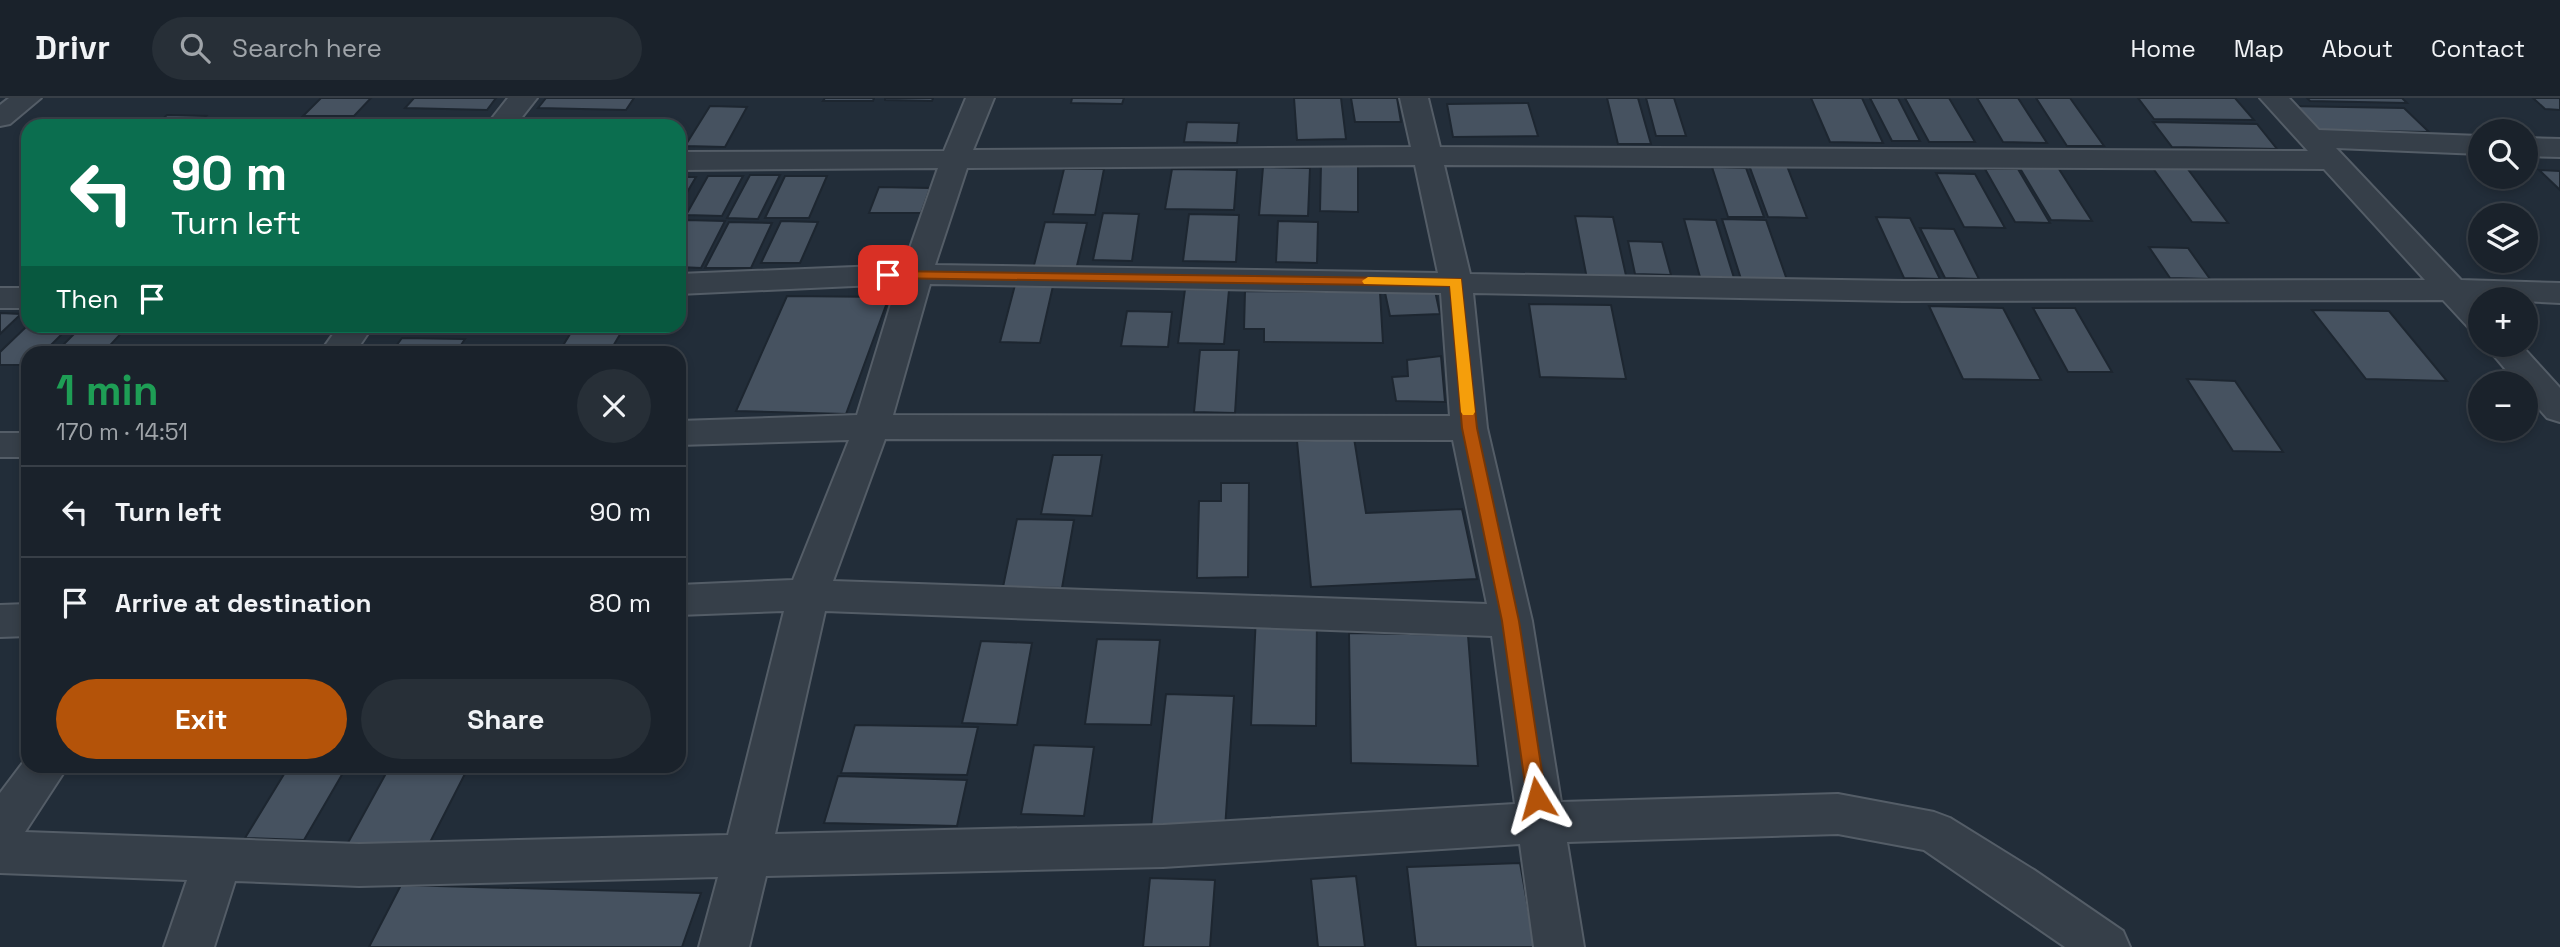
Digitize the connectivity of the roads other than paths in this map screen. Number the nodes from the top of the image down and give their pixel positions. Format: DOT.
graph roads {
  1 [pos="27,98"];
  2 [pos="523,98"];
  3 [pos="980,98"];
  4 [pos="1414,98"];
  5 [pos="2274,98"];
  6 [pos="0,118"];
  7 [pos="506,119"];
  8 [pos="2468,145"];
  9 [pos="2538,147"];
  10 [pos="2560,148"];
  11 [pos="2320,149"];
  12 [pos="1426,156"];
  13 [pos="953,160"];
  14 [pos="686,161"];
  15 [pos="915,274"];
  16 [pos="1456,282"];
  17 [pos="686,284"];
  18 [pos="2453,290"];
  19 [pos="2560,292"];
  20 [pos="0,298"];
  21 [pos="21,298"];
  22 [pos="2468,307"];
  23 [pos="2513,357"];
  24 [pos="2560,410"];
  25 [pos="871,428"];
  26 [pos="1469,428"];
  27 [pos="686,433"];
  28 [pos="0,445"];
  29 [pos="21,445"];
  30 [pos="809,595"];
  31 [pos="686,600"];
  32 [pos="21,620"];
  33 [pos="0,621"];
  34 [pos="1511,621"];
  35 [pos="41,773"];
  36 [pos="1541,823"];
  37 [pos="0,831"];
  38 [pos="0,852"];
  39 [pos="749,856"];
  40 [pos="218,860"];
  41 [pos="189,947"];
  42 [pos="724,947"];
  43 [pos="1559,947"];
  44 [pos="2105,947"];
  1 -- 6 [label="street"];
  2 -- 7 [label="street"];
  3 -- 13 [label="street"];
  4 -- 12 [label="street"];
  5 -- 11 [label="street"];
  8 -- 11 [label="street"];
  9 -- 10 [label="street"];
  11 -- 12 [label="street"];
  11 -- 18 [label="street"];
  12 -- 13 [label="street"];
  12 -- 16 [label="street"];
  13 -- 14 [label="street"];
  13 -- 15 [label="street"];
  15 -- 16 [label="street"];
  15 -- 17 [label="street"];
  15 -- 25 [label="street"];
  16 -- 18 [label="street"];
  16 -- 26 [label="street"];
  18 -- 19 [label="street"];
  18 -- 22 [label="street"];
  20 -- 21 [label="street"];
  23 -- 24 [label="street"];
  25 -- 26 [label="street"];
  25 -- 27 [label="street"];
  25 -- 30 [label="street"];
  26 -- 34 [label="street"];
  28 -- 29 [label="street"];
  30 -- 31 [label="street"];
  30 -- 34 [label="street"];
  30 -- 39 [label="street"];
  32 -- 33 [label="street"];
  34 -- 36 [label="street"];
  35 -- 37 [label="street"];
  36 -- 39 [label="street"];
  36 -- 43 [label="street"];
  36 -- 44 [label="street"];
  38 -- 40 [label="street"];
  39 -- 40 [label="street"];
  39 -- 42 [label="street"];
  40 -- 41 [label="street"];
}
